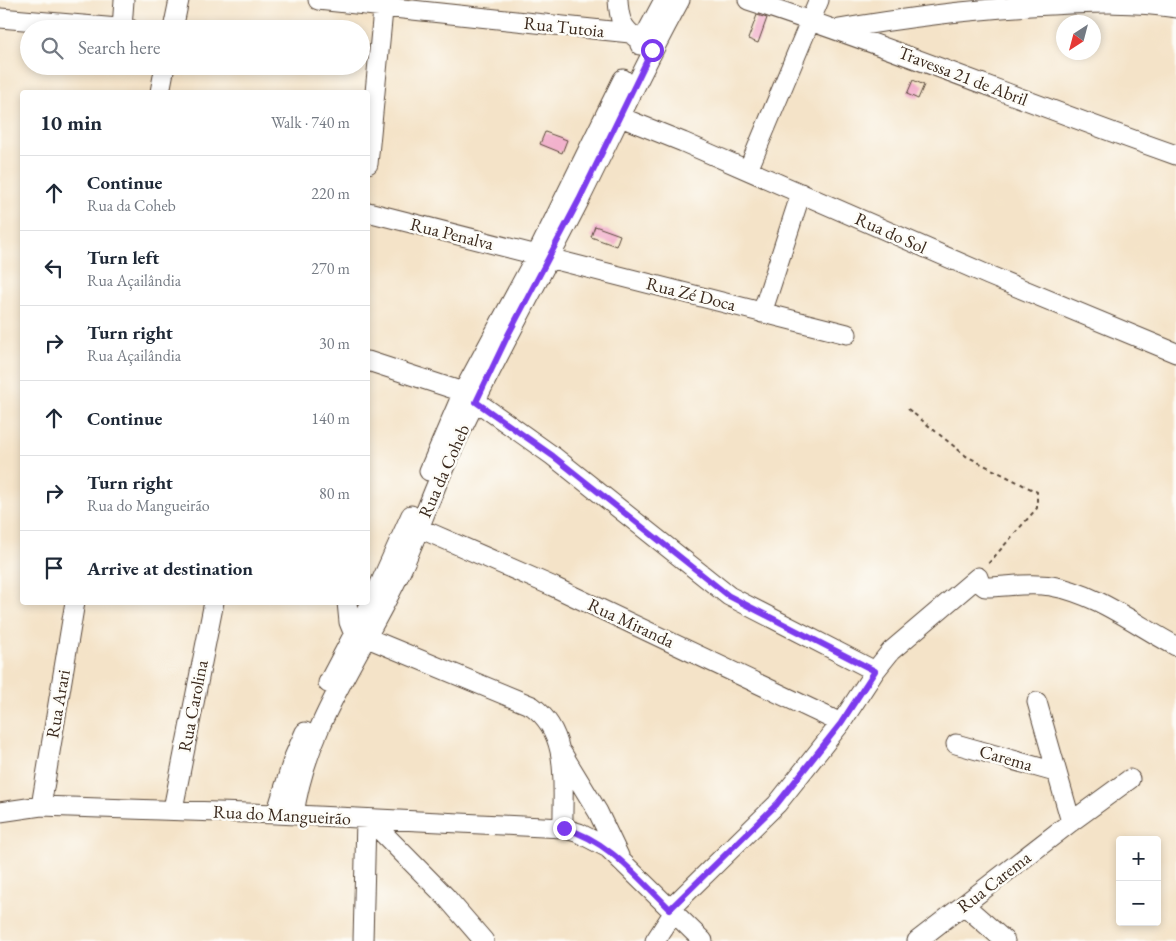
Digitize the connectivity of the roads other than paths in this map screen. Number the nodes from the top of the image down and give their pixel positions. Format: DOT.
graph roads {
  1 [pos="124,0"];
  2 [pos="179,0"];
  3 [pos="318,0"];
  4 [pos="618,0"];
  5 [pos="664,0"];
  6 [pos="680,0"];
  7 [pos="748,0"];
  8 [pos="819,0"];
  9 [pos="1152,2"];
  10 [pos="384,3"];
  11 [pos="979,5"];
  12 [pos="1176,8"];
  13 [pos="0,18"];
  14 [pos="25,20"];
  15 [pos="125,20"];
  16 [pos="175,20"];
  17 [pos="810,21"];
  18 [pos="838,29"];
  19 [pos="641,42"];
  20 [pos="370,63"];
  21 [pos="164,75"];
  22 [pos="370,75"];
  23 [pos="160,90"];
  24 [pos="369,90"];
  25 [pos="613,114"];
  26 [pos="1176,155"];
  27 [pos="748,170"];
  28 [pos="801,193"];
  29 [pos="370,213"];
  30 [pos="542,257"];
  31 [pos="762,313"];
  32 [pos="847,334"];
  33 [pos="1176,353"];
  34 [pos="370,362"];
  35 [pos="469,397"];
  36 [pos="419,528"];
  37 [pos="74,605"];
  38 [pos="213,605"];
  39 [pos="347,605"];
  40 [pos="359,636"];
  41 [pos="1176,646"];
  42 [pos="875,671"];
  43 [pos="1037,702"];
  44 [pos="841,723"];
  45 [pos="956,744"];
  46 [pos="561,752"];
  47 [pos="1055,772"];
  48 [pos="1130,779"];
  49 [pos="41,806"];
  50 [pos="173,810"];
  51 [pos="0,812"];
  52 [pos="285,814"];
  53 [pos="368,820"];
  54 [pos="1071,822"];
  55 [pos="564,828"];
  56 [pos="621,861"];
  57 [pos="964,905"];
  58 [pos="672,910"];
  59 [pos="363,941"];
  60 [pos="484,941"];
  61 [pos="655,941"];
  62 [pos="703,941"];
  63 [pos="917,941"];
  64 [pos="1005,941"];
  1 -- 15 [label="street"];
  2 -- 16 [label="street"];
  3 -- 10 [label="street, Rua Tutoia"];
  4 -- 19 [label="street"];
  5 -- 19 [label="street, Rua da Coheb"];
  6 -- 19 [label="street, Rua da Coheb"];
  7 -- 17 [label="street, Travessa 21 de Abril"];
  8 -- 17 [label="street"];
  9 -- 11 [label="street"];
  9 -- 12 [label="street"];
  10 -- 19 [label="street, Rua Tutoia"];
  10 -- 20 [label="street"];
  11 -- 18 [label="street"];
  13 -- 14 [label="street"];
  17 -- 18 [label="street, Travessa 21 de Abril"];
  17 -- 27 [label="street"];
  18 -- 26 [label="street, Travessa 21 de Abril"];
  19 -- 25 [label="street, Rua da Coheb"];
  21 -- 23 [label="street"];
  22 -- 24 [label="street"];
  25 -- 27 [label="street, Rua do Sol"];
  25 -- 30 [label="street, Rua da Coheb"];
  27 -- 28 [label="street, Rua do Sol"];
  28 -- 31 [label="street"];
  28 -- 33 [label="street, Rua do Sol"];
  29 -- 30 [label="street, Rua Penalva"];
  30 -- 31 [label="street, Rua Zé Doca"];
  30 -- 35 [label="street, Rua da Coheb"];
  31 -- 32 [label="street, Rua Zé Doca"];
  34 -- 35 [label="street"];
  35 -- 36 [label="street, Rua da Coheb"];
  35 -- 40 [label="street, Rua da Coheb"];
  35 -- 42 [label="street"];
  36 -- 40 [label="street, Rua da Coheb"];
  36 -- 44 [label="street, Rua Miranda"];
  37 -- 49 [label="street, Rua Arari"];
  38 -- 50 [label="street, Rua Carolina"];
  39 -- 40 [label="street"];
  40 -- 46 [label="street"];
  40 -- 52 [label="street, Rua da Coheb"];
  41 -- 42 [label="street"];
  42 -- 44 [label="street"];
  43 -- 47 [label="street, Carema"];
  44 -- 58 [label="street"];
  45 -- 47 [label="street, Carema"];
  46 -- 55 [label="street"];
  46 -- 56 [label="street"];
  47 -- 54 [label="street, Carema"];
  48 -- 54 [label="street"];
  49 -- 50 [label="street, Rua do Mangueirão"];
  49 -- 51 [label="street, Rua do Mangueirão"];
  50 -- 52 [label="street, Rua do Mangueirão"];
  52 -- 53 [label="street, Rua do Mangueirão"];
  53 -- 55 [label="street, Rua do Mangueirão"];
  53 -- 59 [label="street"];
  53 -- 60 [label="street"];
  54 -- 57 [label="street, Rua Carema"];
  55 -- 56 [label="street, Rua do Mangueirão"];
  56 -- 58 [label="street, Rua do Mangueirão"];
  57 -- 63 [label="street, Rua Carema"];
  57 -- 64 [label="street"];
  58 -- 61 [label="street"];
  58 -- 62 [label="street, Rua do Mangueirão"];
}
